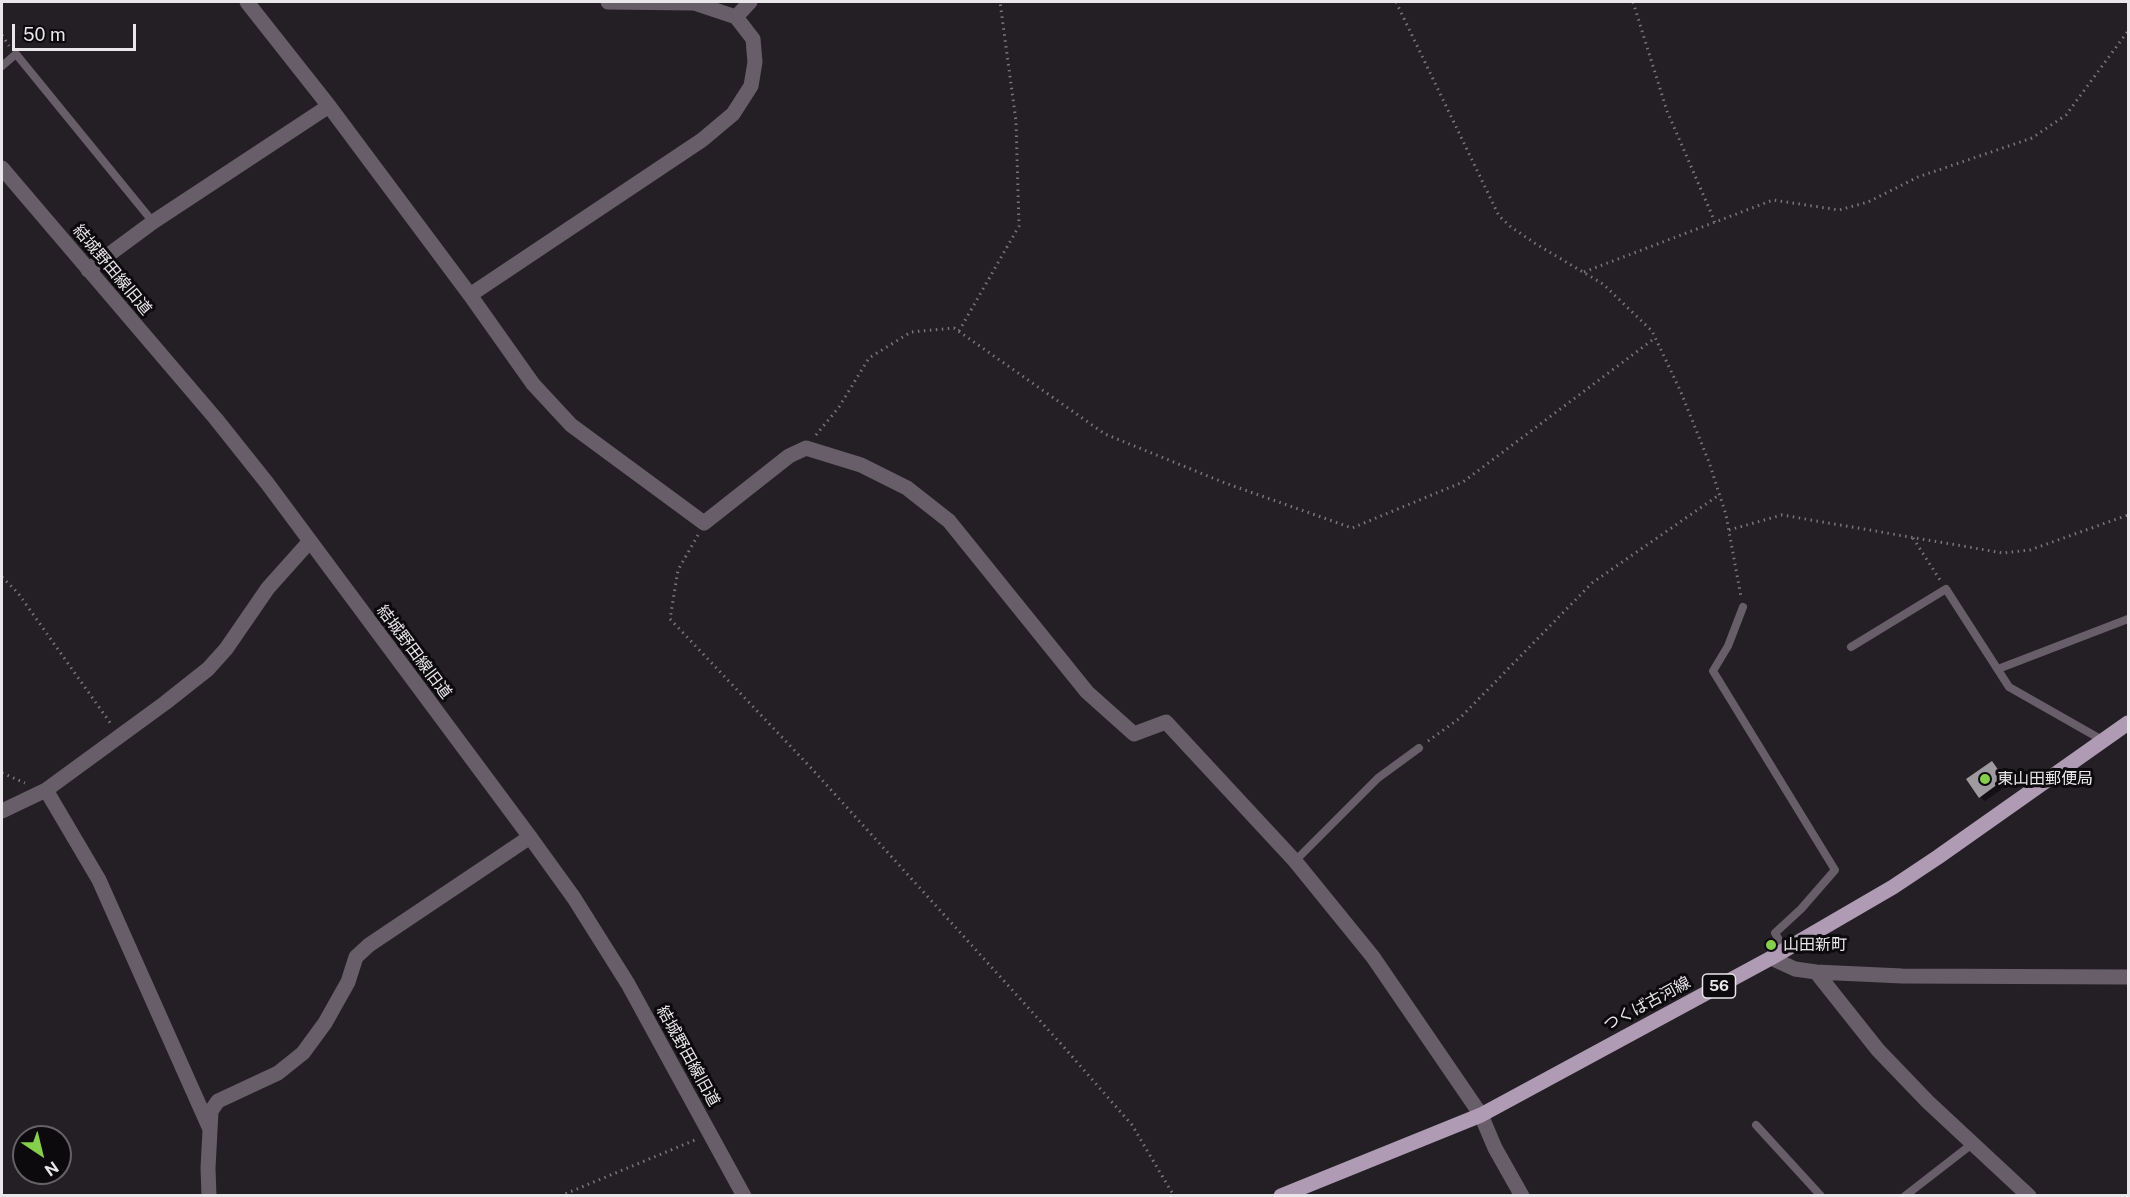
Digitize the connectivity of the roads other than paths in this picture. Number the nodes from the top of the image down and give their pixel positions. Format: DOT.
graph roads {
  1 [pos="247,2"];
  2 [pos="608,2"];
  3 [pos="750,2"];
  4 [pos="736,16"];
  5 [pos="2,66"];
  6 [pos="329,106"];
  7 [pos="2,168"];
  8 [pos="153,222"];
  9 [pos="88,270"];
  10 [pos="470,295"];
  11 [pos="310,541"];
  12 [pos="1743,608"];
  13 [pos="2128,619"];
  14 [pos="1851,647"];
  15 [pos="1998,669"];
  16 [pos="2128,723"];
  17 [pos="2104,741"];
  18 [pos="1419,748"];
  19 [pos="46,790"];
  20 [pos="2,811"];
  21 [pos="530,837"];
  22 [pos="1295,861"];
  23 [pos="1778,954"];
  24 [pos="1816,972"];
  25 [pos="2128,977"];
  26 [pos="1482,1114"];
  27 [pos="1756,1125"];
  28 [pos="210,1130"];
  29 [pos="1972,1144"];
  30 [pos="1290,1194"];
  31 [pos="209,1196"];
  32 [pos="744,1196"];
  33 [pos="1522,1196"];
  34 [pos="1821,1196"];
  35 [pos="1905,1196"];
  36 [pos="2030,1196"];
  1 -- 6 [label="street"];
  2 -- 4 [label="street"];
  3 -- 4 [label="street"];
  4 -- 10 [label="street"];
  5 -- 8 [label="lane"];
  6 -- 8 [label="street"];
  6 -- 10 [label="street"];
  7 -- 9 [label="street, 結城野田線旧道"];
  8 -- 9 [label="street"];
  9 -- 11 [label="street, 結城野田線旧道"];
  10 -- 22 [label="street"];
  11 -- 19 [label="street"];
  11 -- 21 [label="street, 結城野田線旧道"];
  12 -- 23 [label="lane"];
  13 -- 15 [label="lane"];
  14 -- 15 [label="lane"];
  15 -- 17 [label="lane"];
  16 -- 17 [label="main road, つくば古河線 / 56"];
  17 -- 23 [label="main road, つくば古河線 / 56"];
  18 -- 22 [label="lane"];
  19 -- 20 [label="street"];
  19 -- 28 [label="street"];
  21 -- 28 [label="street"];
  21 -- 32 [label="street, 結城野田線旧道"];
  22 -- 26 [label="street"];
  23 -- 24 [label="street"];
  23 -- 26 [label="main road, つくば古河線 / 56"];
  24 -- 25 [label="street"];
  24 -- 29 [label="street"];
  26 -- 30 [label="main road, つくば古河線 / 56"];
  26 -- 33 [label="street"];
  27 -- 34 [label="lane"];
  28 -- 31 [label="street"];
  29 -- 35 [label="lane"];
  29 -- 36 [label="street"];
}
